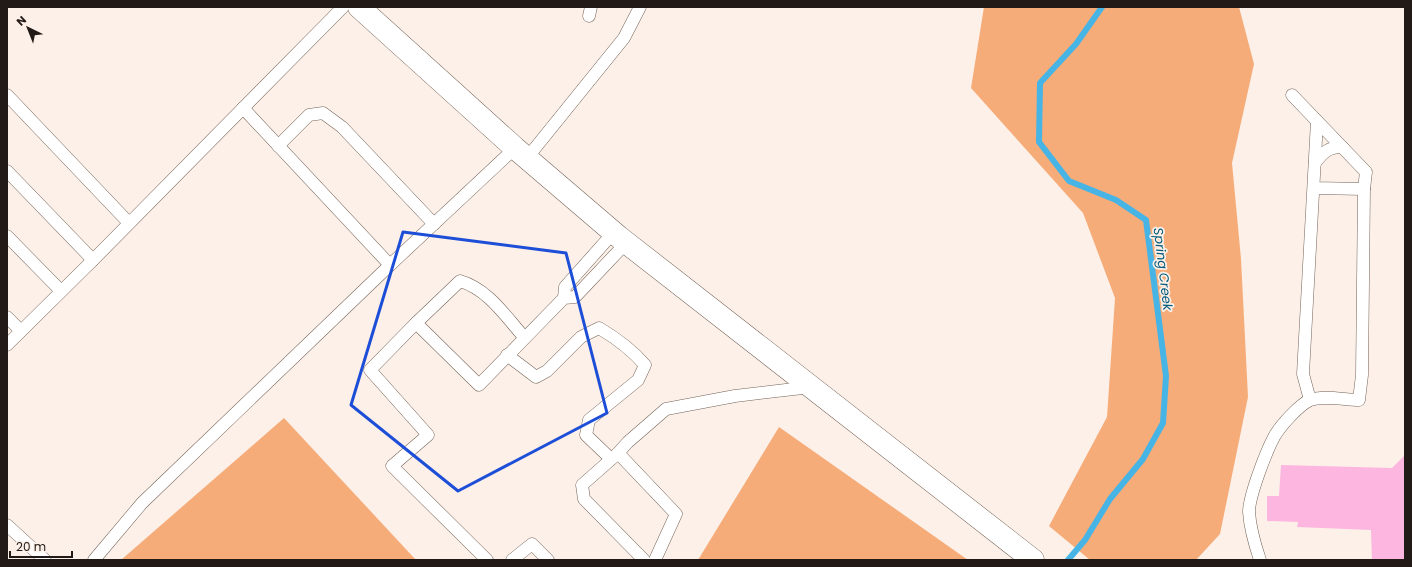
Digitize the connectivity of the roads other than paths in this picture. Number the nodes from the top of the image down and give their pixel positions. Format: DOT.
graph roads {
  1 [pos="343,7"];
  2 [pos="359,7"];
  3 [pos="640,7"];
  4 [pos="7,95"];
  5 [pos="1292,95"];
  6 [pos="243,108"];
  7 [pos="1317,121"];
  8 [pos="278,146"];
  9 [pos="1342,147"];
  10 [pos="521,153"];
  11 [pos="1315,163"];
  12 [pos="7,171"];
  13 [pos="1314,188"];
  14 [pos="1364,189"];
  15 [pos="129,223"];
  16 [pos="434,224"];
  17 [pos="7,236"];
  18 [pos="621,237"];
  19 [pos="93,260"];
  20 [pos="390,265"];
  21 [pos="61,291"];
  22 [pos="7,317"];
  23 [pos="416,323"];
  24 [pos="21,331"];
  25 [pos="524,337"];
  26 [pos="7,345"];
  27 [pos="507,356"];
  28 [pos="811,386"];
  29 [pos="1310,400"];
  30 [pos="614,456"];
  31 [pos="7,525"];
  32 [pos="45,560"];
  33 [pos="94,560"];
  34 [pos="487,560"];
  35 [pos="512,560"];
  36 [pos="548,560"];
  37 [pos="644,560"];
  38 [pos="655,560"];
  39 [pos="1033,560"];
  40 [pos="1260,560"];
  1 -- 6 [label="lane"];
  2 -- 10 [label="street"];
  3 -- 10 [label="lane"];
  4 -- 15 [label="lane"];
  5 -- 7 [label="lane"];
  6 -- 8 [label="lane"];
  6 -- 15 [label="lane"];
  7 -- 9 [label="lane"];
  7 -- 11 [label="lane"];
  8 -- 16 [label="lane"];
  8 -- 20 [label="lane"];
  9 -- 11 [label="lane"];
  9 -- 14 [label="lane"];
  10 -- 16 [label="lane"];
  10 -- 18 [label="street"];
  11 -- 13 [label="lane"];
  12 -- 19 [label="lane"];
  13 -- 14 [label="lane"];
  13 -- 29 [label="lane"];
  14 -- 29 [label="lane"];
  15 -- 19 [label="lane"];
  16 -- 20 [label="lane"];
  17 -- 21 [label="lane"];
  18 -- 25 [label="lane"];
  18 -- 28 [label="street"];
  19 -- 21 [label="lane"];
  20 -- 33 [label="lane"];
  21 -- 24 [label="lane"];
  22 -- 24 [label="lane"];
  23 -- 25 [label="lane"];
  23 -- 27 [label="lane"];
  23 -- 34 [label="lane"];
  24 -- 26 [label="lane"];
  25 -- 27 [label="lane"];
  27 -- 30 [label="lane"];
  28 -- 30 [label="lane"];
  28 -- 39 [label="street"];
  29 -- 40 [label="lane"];
  30 -- 37 [label="lane"];
  30 -- 38 [label="lane"];
  31 -- 32 [label="lane"];
  35 -- 36 [label="lane"];
}
